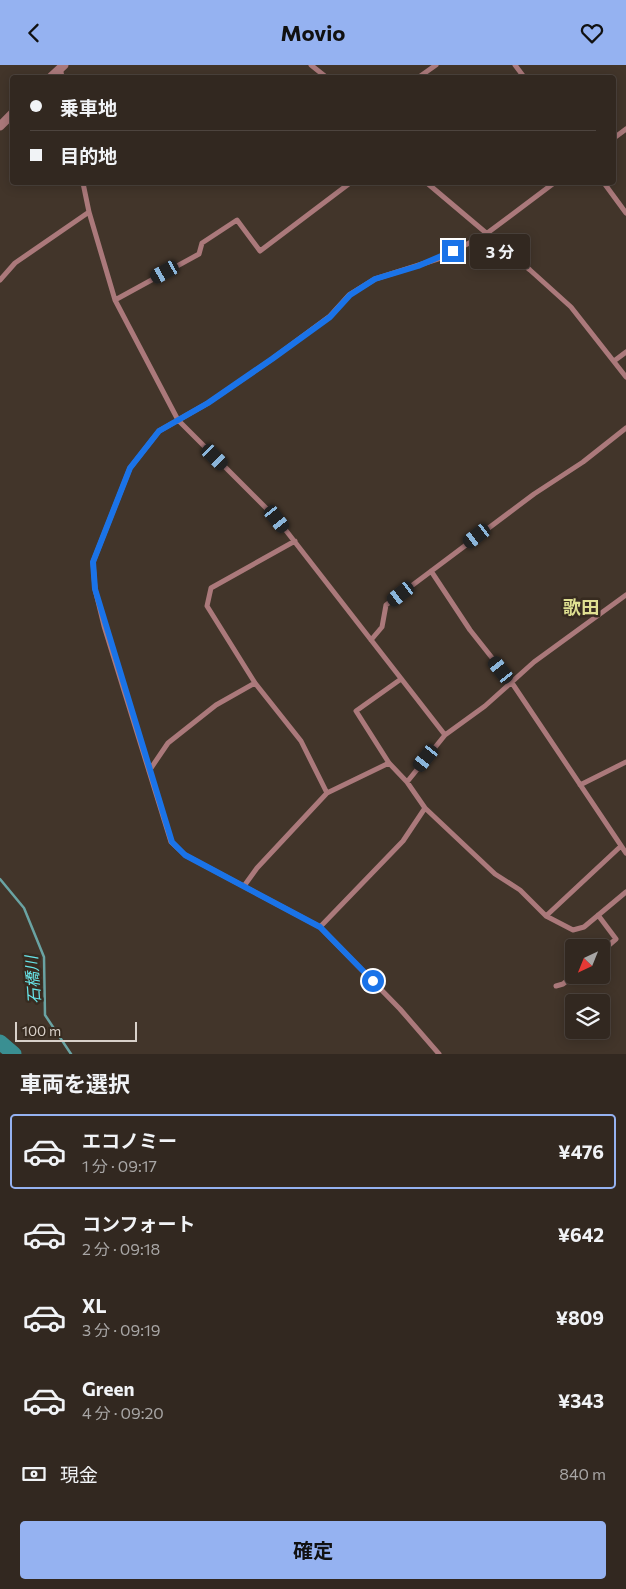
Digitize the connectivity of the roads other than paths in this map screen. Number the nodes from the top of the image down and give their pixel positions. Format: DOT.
graph roads {
  1 [pos="311,65"];
  2 [pos="436,65"];
  3 [pos="324,75"];
  4 [pos="422,75"];
  5 [pos="10,116"];
  6 [pos="0,126"];
  7 [pos="83,185"];
  8 [pos="347,185"];
  9 [pos="429,185"];
  10 [pos="551,185"];
  11 [pos="605,185"];
  12 [pos="89,213"];
  13 [pos="626,213"];
  14 [pos="486,233"];
  15 [pos="0,281"];
  16 [pos="114,300"];
  17 [pos="626,353"];
  18 [pos="614,361"];
  19 [pos="626,377"];
  20 [pos="178,420"];
  21 [pos="626,428"];
  22 [pos="294,541"];
  23 [pos="431,571"];
  24 [pos="626,595"];
  25 [pos="370,640"];
  26 [pos="401,679"];
  27 [pos="255,683"];
  28 [pos="512,683"];
  29 [pos="445,735"];
  30 [pos="626,762"];
  31 [pos="389,763"];
  32 [pos="149,771"];
  33 [pos="407,782"];
  34 [pos="580,785"];
  35 [pos="327,793"];
  36 [pos="425,809"];
  37 [pos="621,846"];
  38 [pos="626,853"];
  39 [pos="244,886"];
  40 [pos="626,891"];
  41 [pos="598,915"];
  42 [pos="546,916"];
  43 [pos="320,927"];
  44 [pos="610,944"];
  45 [pos="565,982"];
  46 [pos="556,986"];
  47 [pos="439,1054"];
  1 -- 3 [label="street"];
  2 -- 4 [label="street"];
  5 -- 6 [label="street"];
  7 -- 12 [label="street"];
  8 -- 16 [label="street"];
  9 -- 14 [label="street"];
  10 -- 14 [label="street"];
  11 -- 13 [label="street"];
  12 -- 15 [label="street"];
  12 -- 16 [label="street"];
  14 -- 18 [label="street"];
  14 -- 20 [label="street"];
  16 -- 20 [label="street"];
  17 -- 18 [label="street"];
  18 -- 19 [label="street"];
  20 -- 22 [label="street"];
  20 -- 32 [label="street"];
  21 -- 23 [label="street"];
  22 -- 25 [label="street"];
  22 -- 27 [label="street"];
  23 -- 25 [label="street"];
  23 -- 28 [label="street"];
  24 -- 28 [label="street"];
  25 -- 26 [label="street"];
  26 -- 29 [label="street"];
  26 -- 31 [label="street"];
  27 -- 32 [label="street"];
  27 -- 35 [label="street"];
  28 -- 29 [label="street"];
  28 -- 34 [label="street"];
  29 -- 33 [label="street"];
  30 -- 34 [label="street"];
  31 -- 33 [label="street"];
  31 -- 35 [label="street"];
  32 -- 39 [label="street"];
  33 -- 36 [label="street"];
  34 -- 37 [label="street"];
  35 -- 39 [label="street"];
  36 -- 42 [label="street"];
  36 -- 43 [label="street"];
  37 -- 38 [label="street"];
  37 -- 42 [label="street"];
  39 -- 43 [label="street"];
  40 -- 41 [label="street"];
  41 -- 42 [label="street"];
  41 -- 44 [label="street"];
  43 -- 47 [label="street"];
  45 -- 46 [label="street"];
}
